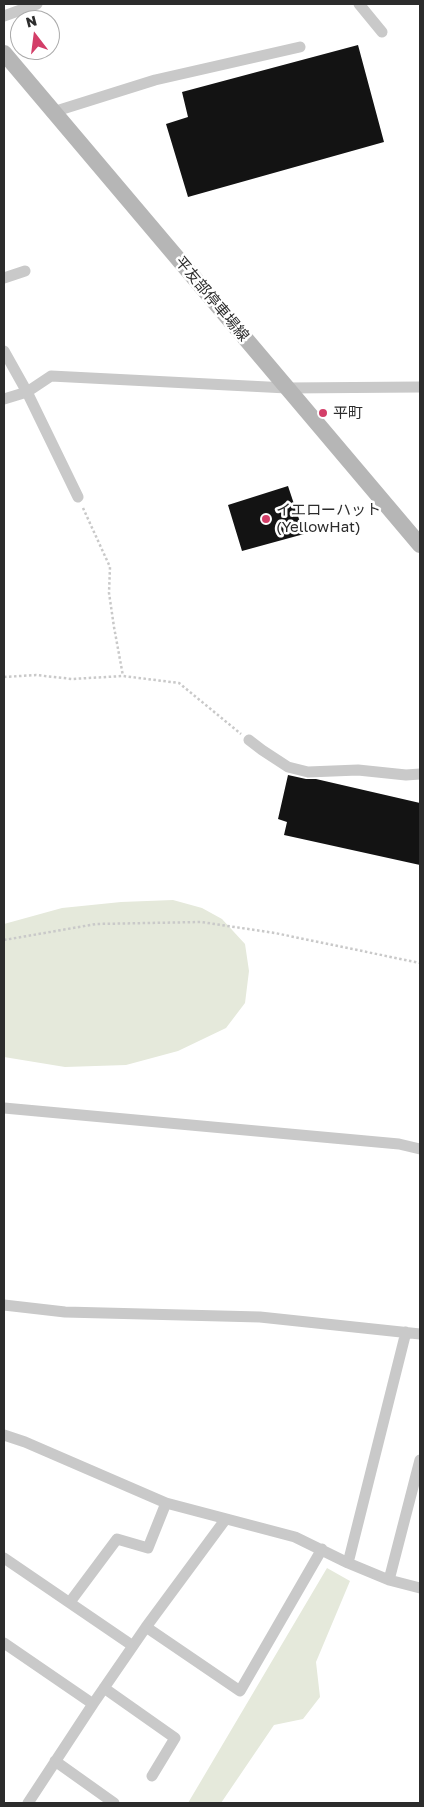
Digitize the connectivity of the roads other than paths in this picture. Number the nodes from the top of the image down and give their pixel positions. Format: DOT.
graph roads {
  1 [pos="37,4"];
  2 [pos="359,4"];
  3 [pos="4,16"];
  4 [pos="382,32"];
  5 [pos="300,47"];
  6 [pos="4,53"];
  7 [pos="53,112"];
  8 [pos="25,271"];
  9 [pos="4,278"];
  10 [pos="4,351"];
  11 [pos="420,387"];
  12 [pos="288,388"];
  13 [pos="27,392"];
  14 [pos="4,400"];
  15 [pos="78,497"];
  16 [pos="420,545"];
  17 [pos="249,740"];
  18 [pos="420,774"];
  19 [pos="4,1108"];
  20 [pos="420,1149"];
  21 [pos="4,1305"];
  22 [pos="406,1332"];
  23 [pos="420,1334"];
  24 [pos="4,1435"];
  25 [pos="420,1460"];
  26 [pos="166,1503"];
  27 [pos="225,1520"];
  28 [pos="322,1549"];
  29 [pos="4,1558"];
  30 [pos="348,1563"];
  31 [pos="389,1580"];
  32 [pos="420,1588"];
  33 [pos="70,1602"];
  34 [pos="146,1627"];
  35 [pos="4,1643"];
  36 [pos="133,1646"];
  37 [pos="104,1688"];
  38 [pos="93,1704"];
  39 [pos="55,1761"];
  40 [pos="152,1776"];
  41 [pos="28,1803"];
  42 [pos="114,1803"];
  1 -- 3 [label="street"];
  2 -- 4 [label="street"];
  5 -- 7 [label="street"];
  6 -- 7 [label="main road, 平友部停車場線"];
  7 -- 12 [label="main road, 平友部停車場線"];
  8 -- 9 [label="street"];
  10 -- 13 [label="street"];
  11 -- 12 [label="street"];
  12 -- 13 [label="street"];
  12 -- 16 [label="main road, 平友部停車場線"];
  13 -- 14 [label="street"];
  13 -- 15 [label="street"];
  17 -- 18 [label="street"];
  19 -- 20 [label="street"];
  21 -- 22 [label="street"];
  22 -- 23 [label="street"];
  22 -- 30 [label="street"];
  24 -- 26 [label="street"];
  25 -- 31 [label="street"];
  26 -- 27 [label="street"];
  26 -- 33 [label="street"];
  27 -- 28 [label="street"];
  27 -- 34 [label="street"];
  28 -- 30 [label="street"];
  28 -- 34 [label="street"];
  29 -- 33 [label="street"];
  30 -- 31 [label="street"];
  31 -- 32 [label="street"];
  33 -- 36 [label="street"];
  34 -- 36 [label="street"];
  35 -- 38 [label="street"];
  36 -- 37 [label="street"];
  37 -- 38 [label="street"];
  37 -- 40 [label="street"];
  38 -- 39 [label="street"];
  39 -- 41 [label="street"];
  39 -- 42 [label="street"];
}
